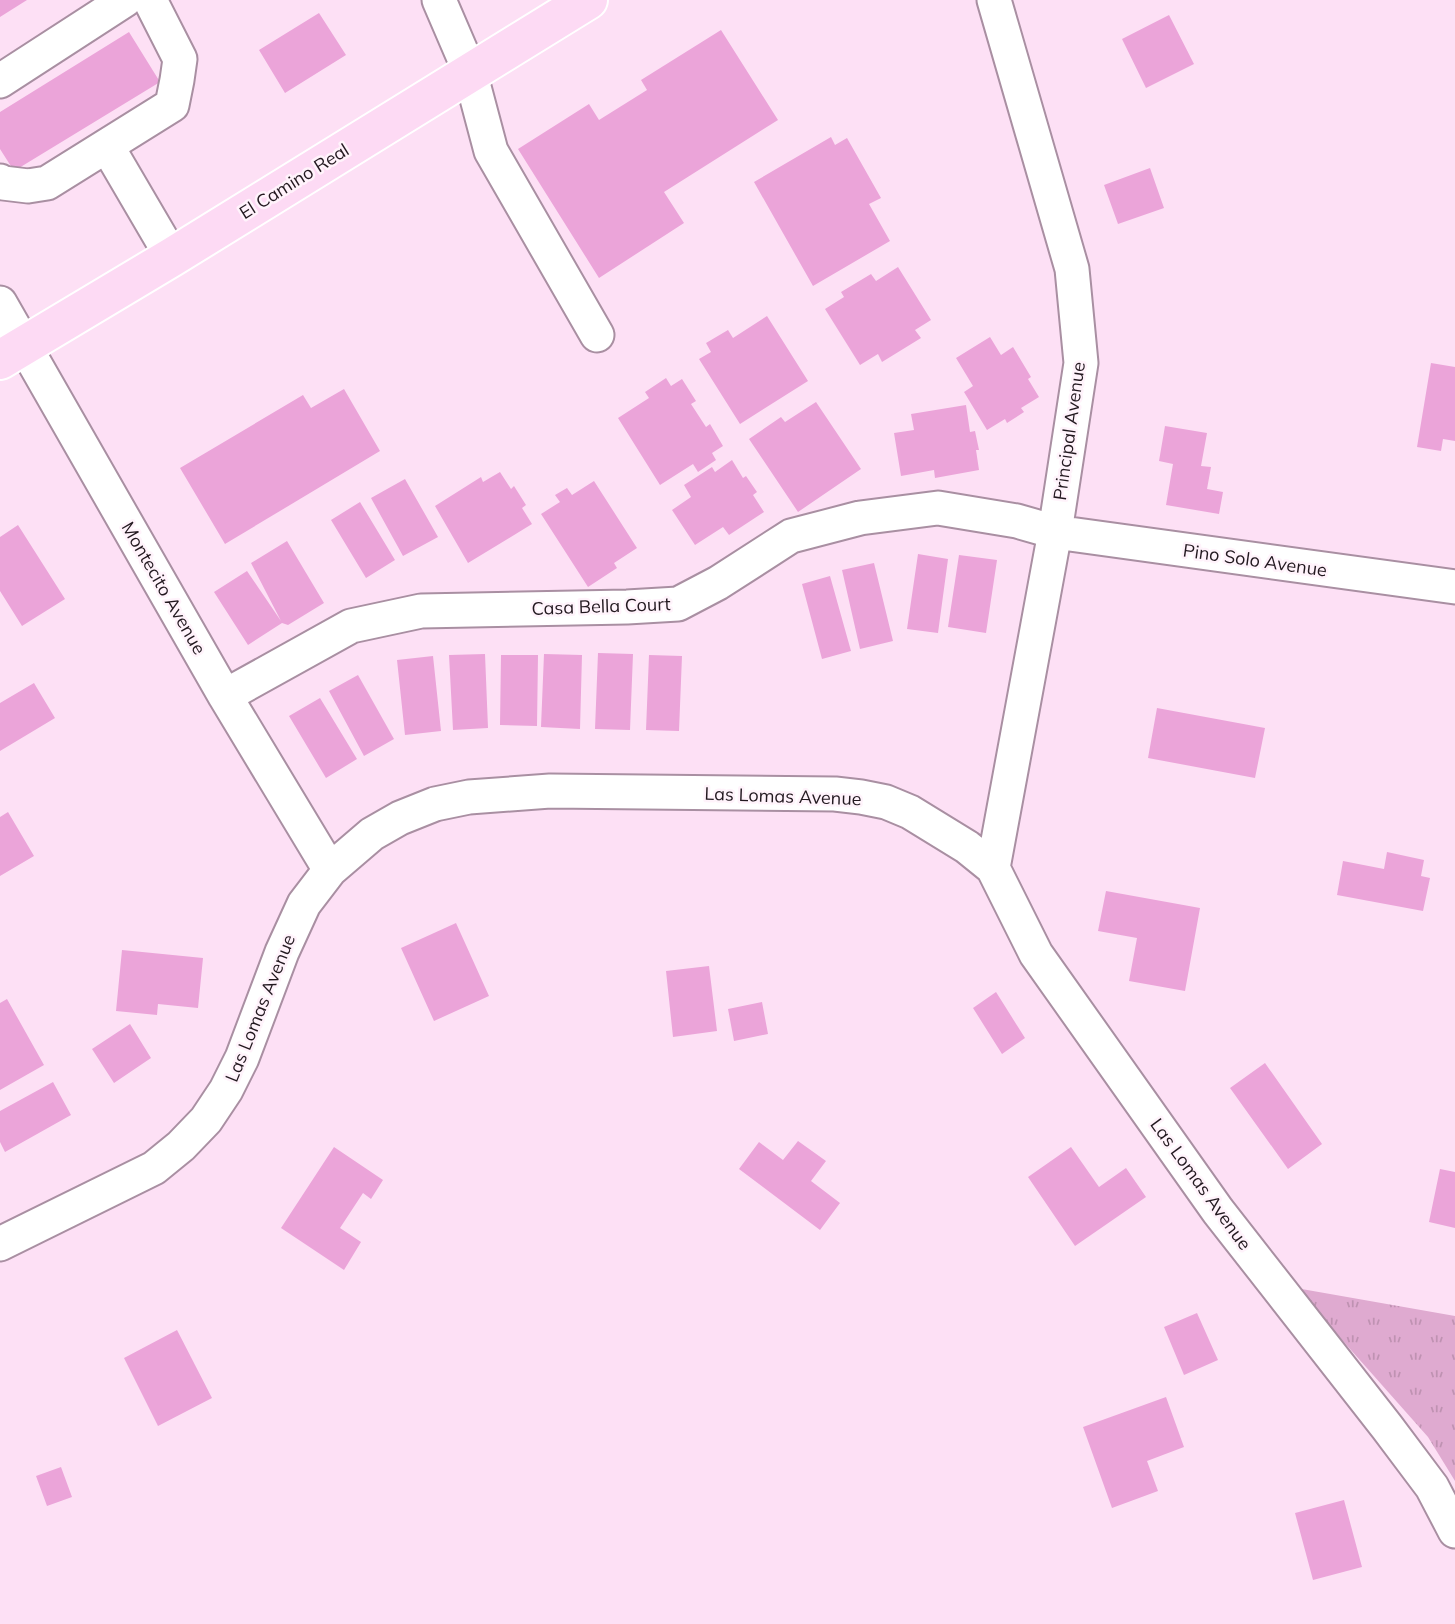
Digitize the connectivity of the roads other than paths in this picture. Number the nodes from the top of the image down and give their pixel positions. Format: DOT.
graph roads {
  1 [pos="125,0"];
  2 [pos="150,0"];
  3 [pos="439,0"];
  4 [pos="588,0"];
  5 [pos="994,0"];
  6 [pos="470,72"];
  7 [pos="0,80"];
  8 [pos="107,146"];
  9 [pos="0,181"];
  10 [pos="172,257"];
  11 [pos="0,303"];
  12 [pos="597,335"];
  13 [pos="13,353"];
  14 [pos="1055,533"];
  15 [pos="1455,587"];
  16 [pos="225,696"];
  17 [pos="993,868"];
  18 [pos="330,870"];
  19 [pos="0,1244"];
  20 [pos="1455,1531"];
  1 -- 7 [label="street"];
  2 -- 8 [label="street"];
  3 -- 6 [label="street"];
  4 -- 6 [label="main road, El Camino Real"];
  5 -- 14 [label="street, Principal Avenue"];
  6 -- 10 [label="main road, El Camino Real"];
  6 -- 12 [label="street"];
  8 -- 9 [label="street"];
  8 -- 10 [label="street"];
  10 -- 13 [label="main road, El Camino Real"];
  11 -- 13 [label="street, Montecito Avenue"];
  13 -- 16 [label="street, Montecito Avenue"];
  14 -- 15 [label="street, Pino Solo Avenue"];
  14 -- 16 [label="street, Casa Bella Court"];
  14 -- 17 [label="street, Principal Avenue"];
  16 -- 18 [label="street, Montecito Avenue"];
  17 -- 18 [label="street, Las Lomas Avenue"];
  17 -- 20 [label="street, Las Lomas Avenue"];
  18 -- 19 [label="street, Las Lomas Avenue"];
}
